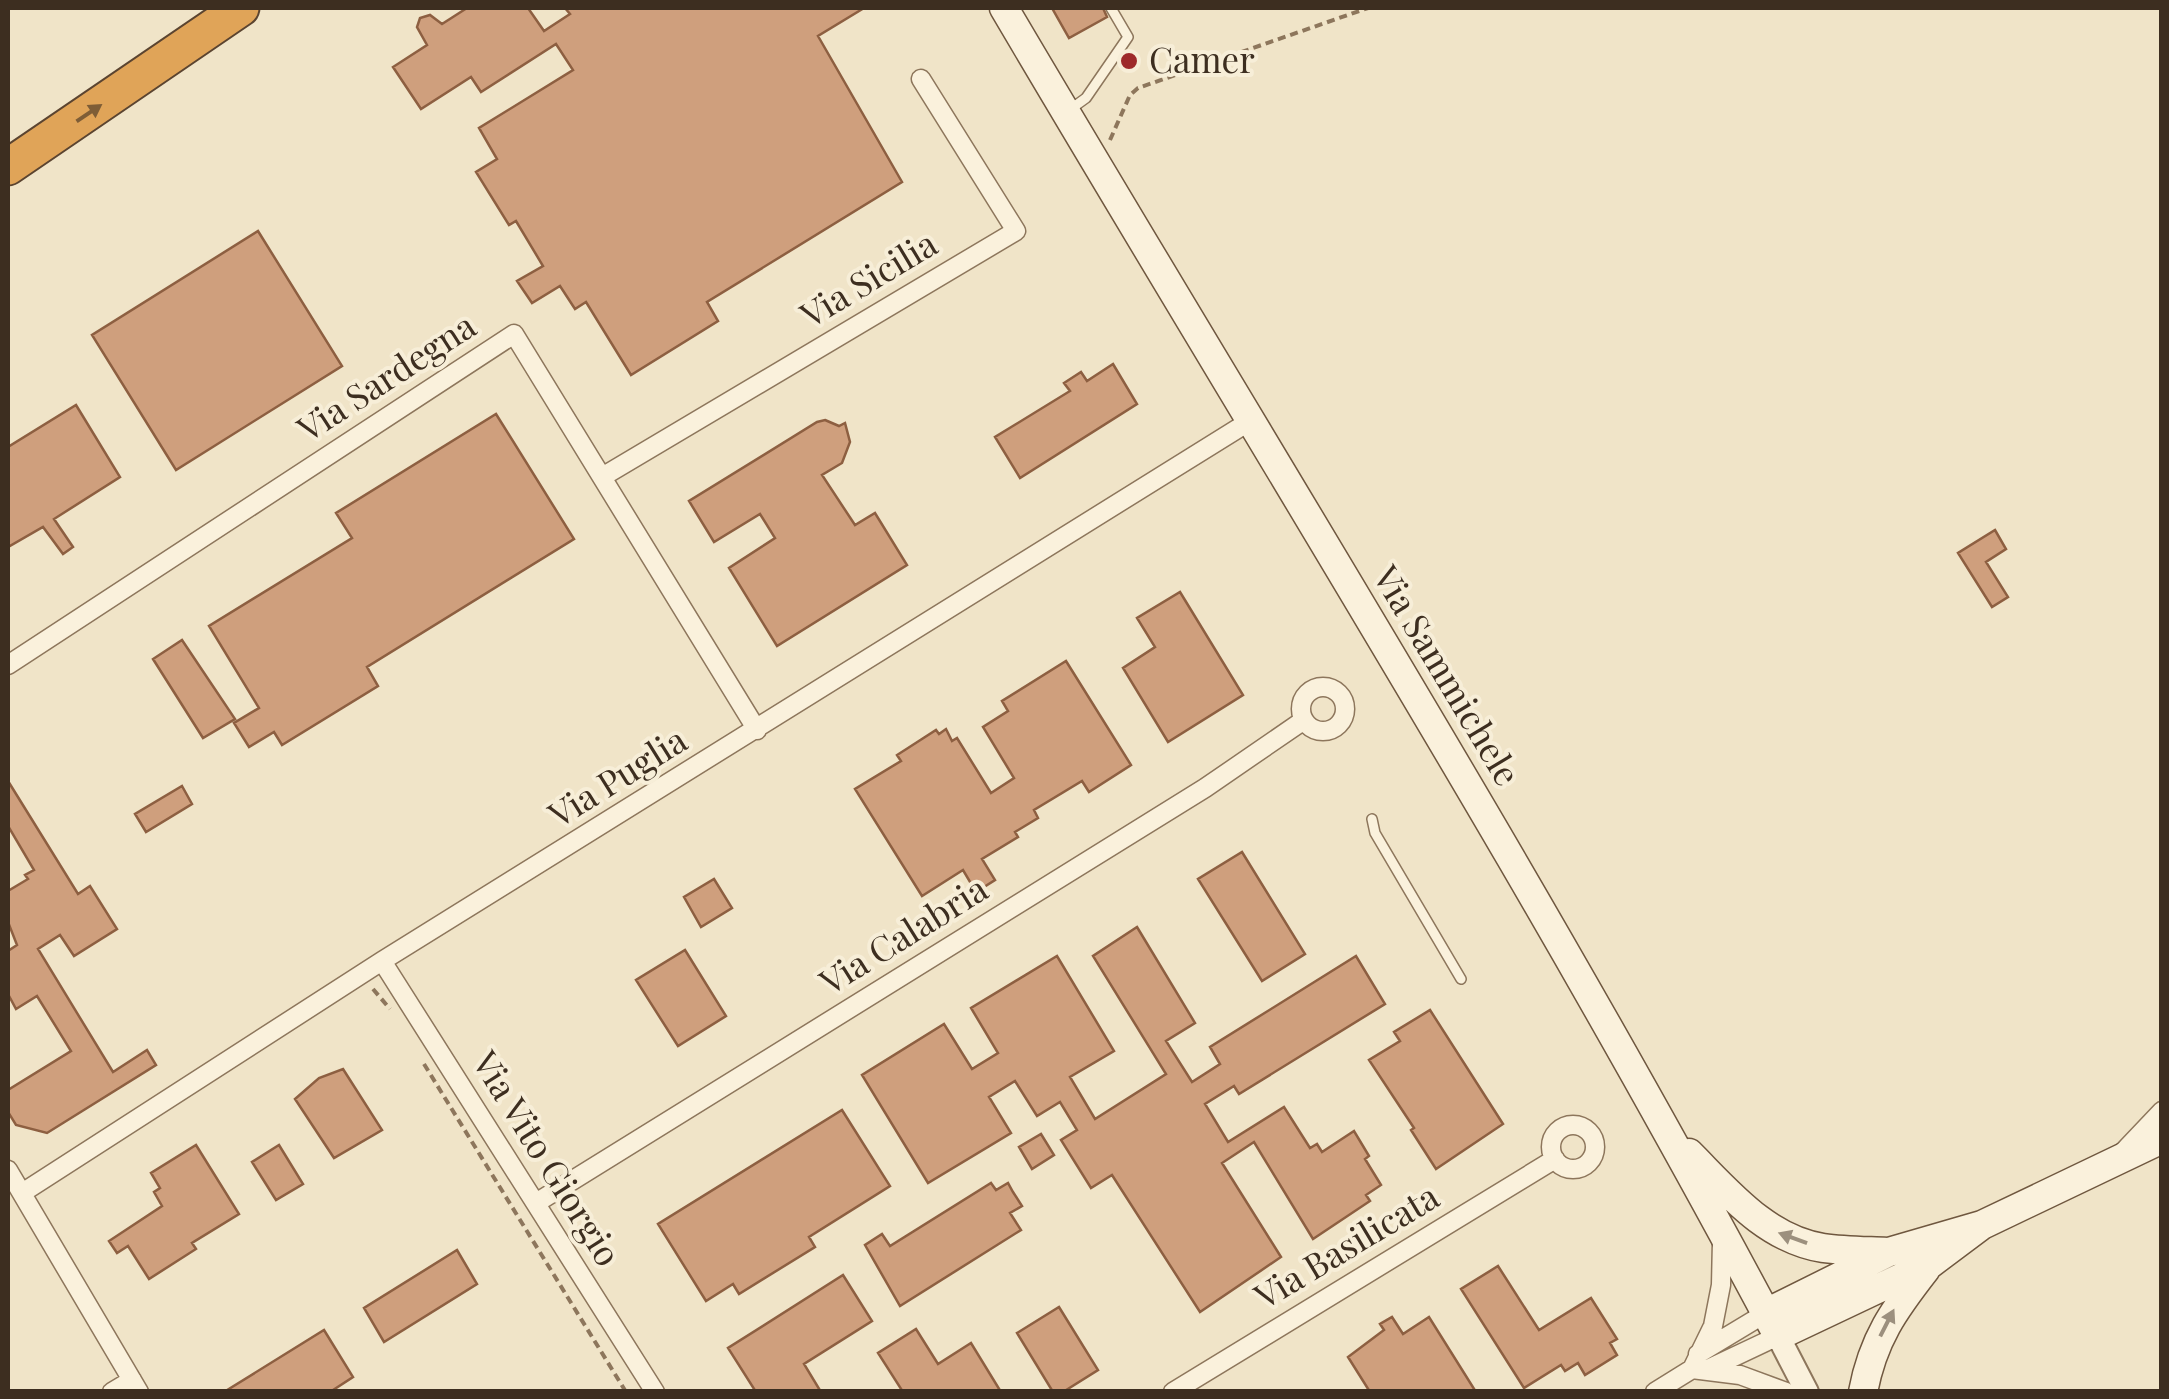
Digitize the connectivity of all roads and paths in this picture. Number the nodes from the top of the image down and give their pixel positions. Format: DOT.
graph roads {
  1 [pos="241,8"];
  2 [pos="1004,8"];
  3 [pos="1111,8"];
  4 [pos="1368,8"];
  5 [pos="922,80"];
  6 [pos="1066,112"];
  7 [pos="1092,156"];
  8 [pos="8,166"];
  9 [pos="1250,421"];
  10 [pos="602,477"];
  11 [pos="8,665"];
  12 [pos="1304,720"];
  13 [pos="758,730"];
  14 [pos="1372,819"];
  15 [pos="382,961"];
  16 [pos="361,975"];
  17 [pos="1461,980"];
  18 [pos="391,1010"];
  19 [pos="422,1060"];
  20 [pos="2162,1112"];
  21 [pos="1666,1129"];
  22 [pos="2162,1139"];
  23 [pos="1555,1159"];
  24 [pos="2113,1162"];
  25 [pos="8,1170"];
  26 [pos="22,1193"];
  27 [pos="536,1203"];
  28 [pos="1982,1225"];
  29 [pos="1722,1233"];
  30 [pos="1889,1252"];
  31 [pos="1930,1264"];
  32 [pos="1772,1324"];
  33 [pos="1698,1365"];
  34 [pos="136,1386"];
  35 [pos="112,1392"];
  36 [pos="626,1392"];
  37 [pos="655,1392"];
  38 [pos="1174,1392"];
  39 [pos="1655,1392"];
  40 [pos="1786,1392"];
  41 [pos="1807,1392"];
  42 [pos="1863,1392"];
  8 -- 1 [label="highway, one-way"];
  2 -- 6 [label="main road, Via Sammichele"];
  3 -- 6 [label="lane"];
  4 -- 7 [label="path"];
  5 -- 10 [label="street, Via Sicilia"];
  6 -- 7 [label="main road, Via Sammichele"];
  7 -- 9 [label="main road, Via Sammichele"];
  9 -- 13 [label="street, Via Puglia"];
  9 -- 21 [label="main road, Via Sammichele"];
  10 -- 11 [label="street, Via Sardegna"];
  10 -- 13 [label="street, Via Sardegna"];
  12 -- 27 [label="street, Via Calabria"];
  13 -- 15 [label="street, Via Puglia"];
  14 -- 17 [label="lane"];
  15 -- 16 [label="street, Via Puglia"];
  15 -- 27 [label="street, Via Vito Giorgio"];
  16 -- 18 [label="path"];
  16 -- 26 [label="street, Via Puglia"];
  19 -- 36 [label="path"];
  20 -- 24 [label="street"];
  21 -- 29 [label="main road, Via Sammichele"];
  30 -- 21 [label="main road, one-way"];
  22 -- 24 [label="main road"];
  23 -- 38 [label="street, Via Basilicata"];
  24 -- 28 [label="main road"];
  25 -- 26 [label="street"];
  26 -- 34 [label="street"];
  27 -- 37 [label="street, Via Vito Giorgio"];
  28 -- 30 [label="main road"];
  28 -- 31 [label="main road"];
  29 -- 32 [label="main road, Via Sammichele"];
  29 -- 33 [label="street"];
  30 -- 32 [label="main road"];
  31 -- 32 [label="main road"];
  42 -- 31 [label="main road, one-way"];
  32 -- 33 [label="street"];
  32 -- 41 [label="street, Via Sammichele"];
  33 -- 39 [label="street"];
  33 -- 40 [label="street"];
  34 -- 35 [label="street"];
}
